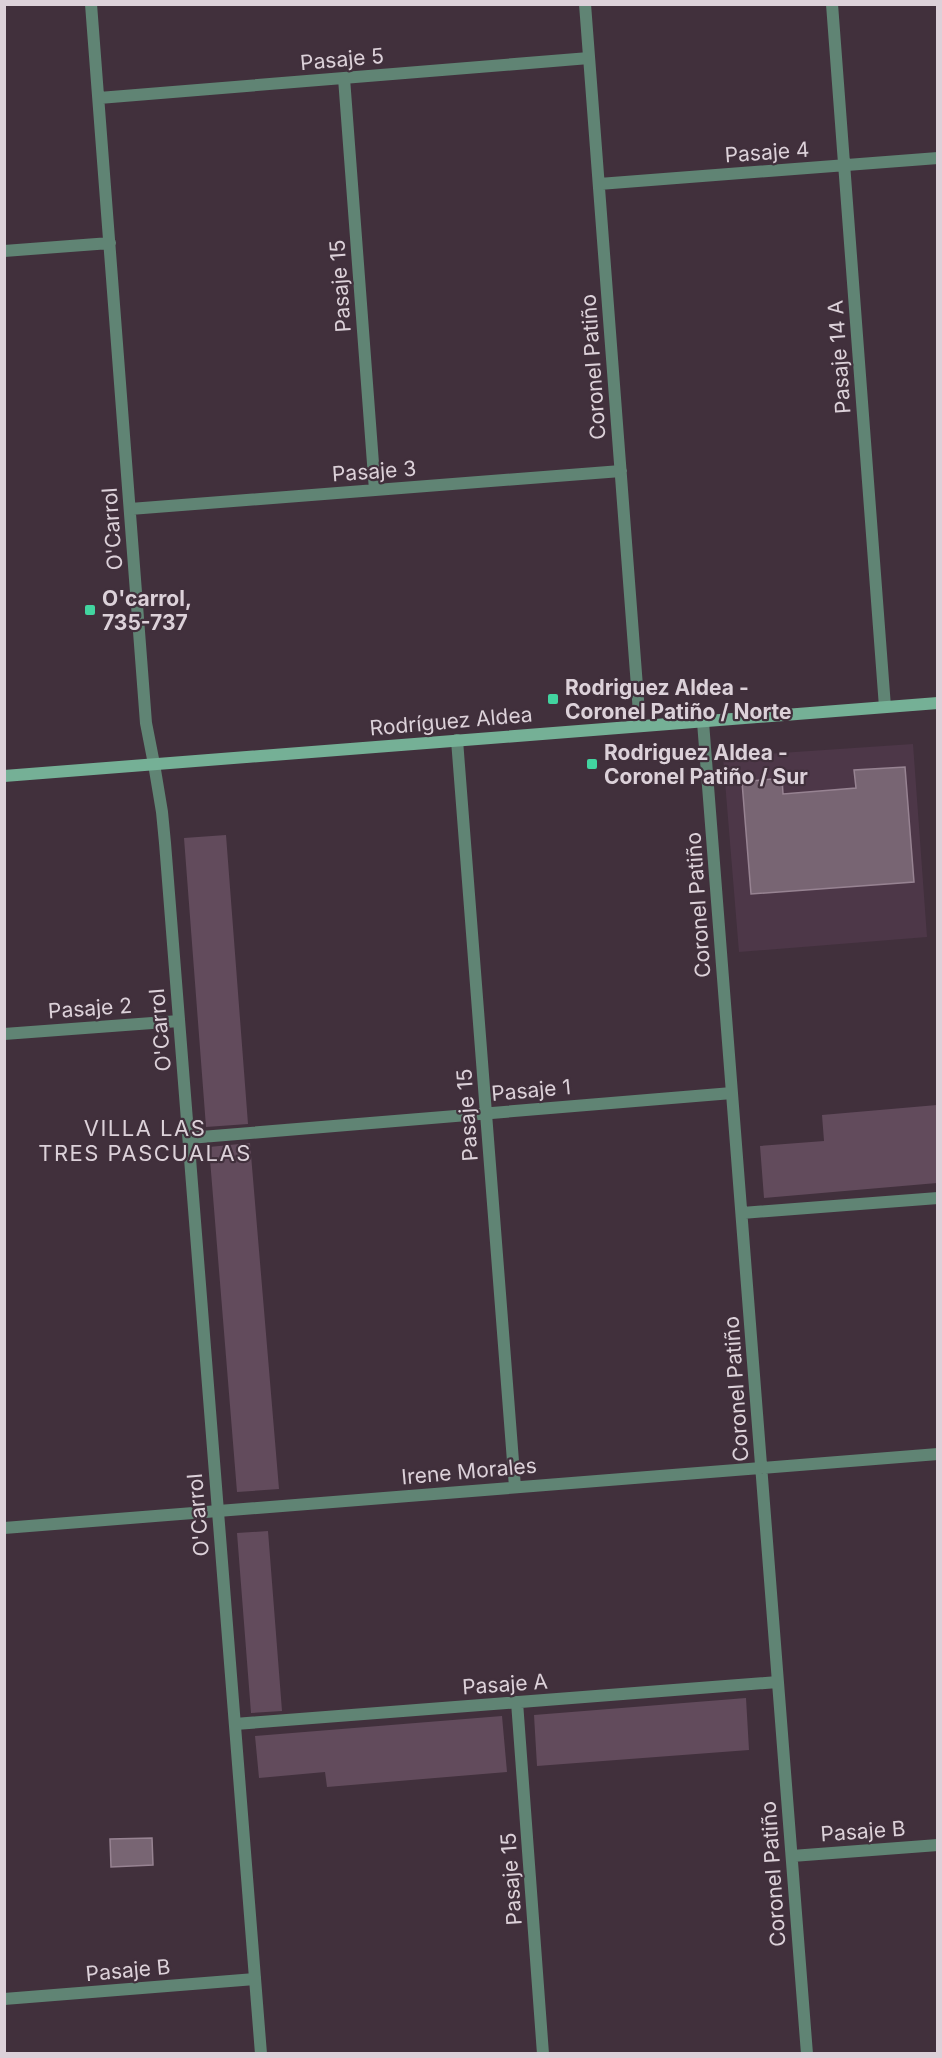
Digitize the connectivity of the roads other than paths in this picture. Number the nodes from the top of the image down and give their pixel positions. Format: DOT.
graph roads {
  1 [pos="91,4"];
  2 [pos="585,4"];
  3 [pos="832,4"];
  4 [pos="589,58"];
  5 [pos="344,78"];
  6 [pos="99,98"];
  7 [pos="938,158"];
  8 [pos="844,166"];
  9 [pos="599,184"];
  10 [pos="110,243"];
  11 [pos="4,251"];
  12 [pos="621,471"];
  13 [pos="375,490"];
  14 [pos="130,509"];
  15 [pos="938,703"];
  16 [pos="885,707"];
  17 [pos="704,722"];
  18 [pos="640,726"];
  19 [pos="457,740"];
  20 [pos="154,764"];
  21 [pos="4,776"];
  22 [pos="179,1021"];
  23 [pos="4,1034"];
  24 [pos="732,1093"];
  25 [pos="486,1113"];
  26 [pos="189,1138"];
  27 [pos="938,1198"];
  28 [pos="742,1213"];
  29 [pos="938,1454"];
  30 [pos="762,1468"];
  31 [pos="515,1487"];
  32 [pos="218,1511"];
  33 [pos="4,1528"];
  34 [pos="778,1682"];
  35 [pos="517,1702"];
  36 [pos="235,1724"];
  37 [pos="938,1845"];
  38 [pos="792,1856"];
  39 [pos="255,1979"];
  40 [pos="4,1999"];
  41 [pos="261,2054"];
  42 [pos="543,2054"];
  43 [pos="807,2054"];
  1 -- 6 [label="street, O'Carrol"];
  2 -- 4 [label="street, Coronel Patiño"];
  3 -- 8 [label="street, Pasaje 14 A"];
  4 -- 5 [label="street, Pasaje 5"];
  4 -- 9 [label="street, Coronel Patiño"];
  5 -- 6 [label="street, Pasaje 5"];
  5 -- 13 [label="street, Pasaje 15"];
  6 -- 10 [label="street, O'Carrol"];
  7 -- 8 [label="street, Pasaje 4"];
  8 -- 9 [label="street, Pasaje 4"];
  8 -- 16 [label="street, Pasaje 14 A"];
  9 -- 12 [label="street, Coronel Patiño"];
  10 -- 11 [label="street"];
  10 -- 14 [label="street, O'Carrol"];
  12 -- 13 [label="street, Pasaje 3"];
  12 -- 18 [label="street, Coronel Patiño"];
  13 -- 14 [label="street, Pasaje 3"];
  14 -- 20 [label="street, O'Carrol"];
  15 -- 16 [label="main road, Rodríguez Aldea"];
  16 -- 17 [label="main road, Rodríguez Aldea"];
  17 -- 18 [label="main road, Rodríguez Aldea"];
  17 -- 24 [label="street, Coronel Patiño"];
  18 -- 19 [label="main road, Rodríguez Aldea"];
  19 -- 20 [label="main road, Rodríguez Aldea"];
  19 -- 25 [label="street, Pasaje 15"];
  20 -- 21 [label="main road, Rodríguez Aldea"];
  20 -- 22 [label="street, O'Carrol"];
  22 -- 23 [label="street, Pasaje 2"];
  22 -- 26 [label="street, O'Carrol"];
  24 -- 25 [label="street, Pasaje 1"];
  24 -- 28 [label="street, Coronel Patiño"];
  25 -- 26 [label="street, Pasaje 1"];
  25 -- 31 [label="street, Pasaje 15"];
  26 -- 32 [label="street, O'Carrol"];
  27 -- 28 [label="street"];
  28 -- 30 [label="street, Coronel Patiño"];
  29 -- 30 [label="street, Irene Morales"];
  30 -- 31 [label="street, Irene Morales"];
  30 -- 34 [label="street, Coronel Patiño"];
  31 -- 32 [label="street, Irene Morales"];
  32 -- 33 [label="street, Irene Morales"];
  32 -- 36 [label="street, O'Carrol"];
  34 -- 35 [label="street, Pasaje A"];
  34 -- 38 [label="street, Coronel Patiño"];
  35 -- 36 [label="street, Pasaje A"];
  35 -- 42 [label="street, Pasaje 15"];
  36 -- 39 [label="street, O'Carrol"];
  37 -- 38 [label="street, Pasaje B"];
  38 -- 43 [label="street, Coronel Patiño"];
  39 -- 40 [label="street, Pasaje B"];
  39 -- 41 [label="street, O'Carrol"];
}
